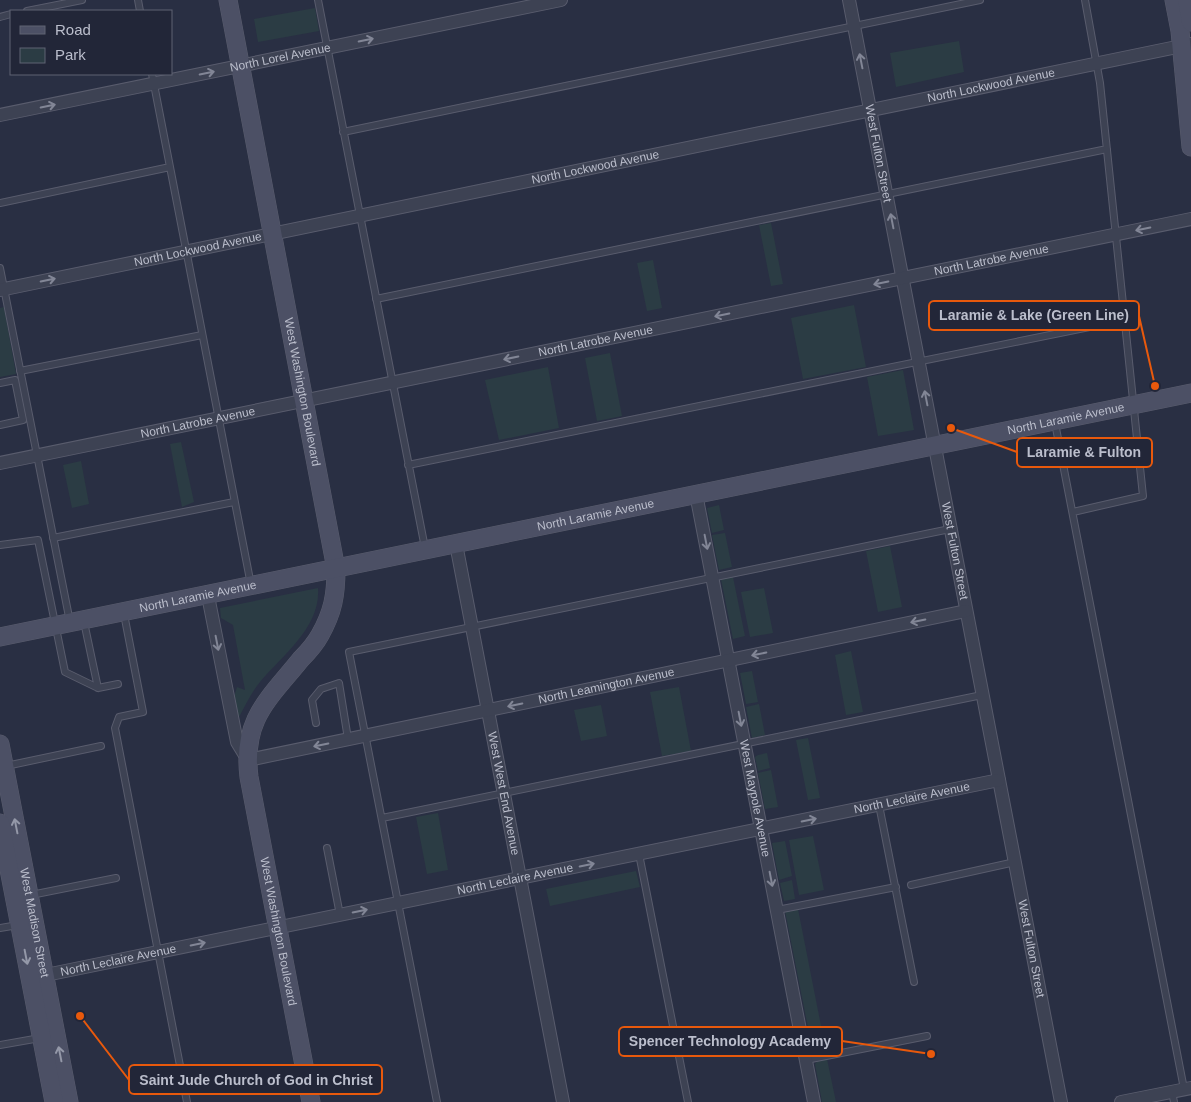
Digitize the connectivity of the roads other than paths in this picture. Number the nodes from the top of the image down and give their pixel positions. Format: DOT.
graph roads {
  1 [pos="82,0"];
  2 [pos="228,0"];
  3 [pos="318,0"];
  4 [pos="849,0"];
  5 [pos="980,0"];
  6 [pos="1085,0"];
  7 [pos="1174,0"];
  8 [pos="1187,0"];
  9 [pos="553,1"];
  10 [pos="32,10"];
  11 [pos="1191,22"];
  12 [pos="854,26"];
  13 [pos="1186,45"];
  14 [pos="327,48"];
  15 [pos="1097,63"];
  16 [pos="240,66"];
  17 [pos="153,79"];
  18 [pos="871,110"];
  19 [pos="0,115"];
  20 [pos="343,132"];
  21 [pos="1191,147"];
  22 [pos="1107,149"];
  23 [pos="170,167"];
  24 [pos="887,194"];
  25 [pos="0,203"];
  26 [pos="360,216"];
  27 [pos="1191,219"];
  28 [pos="272,234"];
  29 [pos="1115,235"];
  30 [pos="186,251"];
  31 [pos="0,268"];
  32 [pos="903,278"];
  33 [pos="2,289"];
  34 [pos="376,299"];
  35 [pos="1124,320"];
  36 [pos="202,335"];
  37 [pos="919,362"];
  38 [pos="20,371"];
  39 [pos="0,383"];
  40 [pos="392,383"];
  41 [pos="1191,393"];
  42 [pos="304,401"];
  43 [pos="1133,405"];
  44 [pos="218,418"];
  45 [pos="1055,421"];
  46 [pos="0,425"];
  47 [pos="935,446"];
  48 [pos="37,456"];
  49 [pos="0,463"];
  50 [pos="408,465"];
  51 [pos="696,494"];
  52 [pos="234,502"];
  53 [pos="1073,512"];
  54 [pos="950,528"];
  55 [pos="53,538"];
  56 [pos="456,544"];
  57 [pos="0,545"];
  58 [pos="425,550"];
  59 [pos="336,569"];
  60 [pos="712,577"];
  61 [pos="251,586"];
  62 [pos="208,596"];
  63 [pos="966,611"];
  64 [pos="124,612"];
  65 [pos="69,623"];
  66 [pos="472,627"];
  67 [pos="0,637"];
  68 [pos="728,660"];
  69 [pos="118,684"];
  70 [pos="98,688"];
  71 [pos="982,695"];
  72 [pos="488,710"];
  73 [pos="316,723"];
  74 [pos="366,736"];
  75 [pos="348,740"];
  76 [pos="0,744"];
  77 [pos="745,745"];
  78 [pos="101,746"];
  79 [pos="248,760"];
  80 [pos="4,767"];
  81 [pos="999,780"];
  82 [pos="504,794"];
  83 [pos="879,805"];
  84 [pos="382,818"];
  85 [pos="0,823"];
  86 [pos="761,829"];
  87 [pos="327,848"];
  88 [pos="8,850"];
  89 [pos="639,854"];
  90 [pos="1014,862"];
  91 [pos="116,878"];
  92 [pos="520,878"];
  93 [pos="911,885"];
  94 [pos="896,887"];
  95 [pos="22,897"];
  96 [pos="398,903"];
  97 [pos="777,910"];
  98 [pos="340,915"];
  99 [pos="27,923"];
  100 [pos="0,928"];
  101 [pos="278,928"];
  102 [pos="158,952"];
  103 [pos="37,977"];
  104 [pos="914,982"];
  105 [pos="927,1036"];
  106 [pos="42,1038"];
  107 [pos="0,1046"];
  108 [pos="806,1060"];
  109 [pos="1180,1093"];
  110 [pos="54,1102"];
  111 [pos="69,1102"];
  112 [pos="187,1102"];
  113 [pos="311,1102"];
  114 [pos="437,1102"];
  115 [pos="563,1102"];
  116 [pos="688,1102"];
  117 [pos="814,1102"];
  118 [pos="1061,1102"];
  119 [pos="1121,1102"];
  1 -- 10 [label="lane"];
  2 -- 16 [label="street, West Washington Boulevard"];
  3 -- 14 [label="lane"];
  4 -- 12 [label="street, West Fulton Street"];
  5 -- 12 [label="lane"];
  6 -- 15 [label="lane"];
  7 -- 13 [label="street"];
  8 -- 11 [label="street"];
  14 -- 9 [label="street, North Lorel Avenue, one-way"];
  18 -- 12 [label="street, West Fulton Street, one-way"];
  12 -- 20 [label="lane"];
  13 -- 15 [label="street, North Lockwood Avenue"];
  13 -- 21 [label="street"];
  14 -- 16 [label="street, North Lorel Avenue"];
  14 -- 20 [label="lane"];
  15 -- 18 [label="street, North Lockwood Avenue"];
  15 -- 22 [label="lane"];
  17 -- 16 [label="street, North Lorel Avenue, one-way"];
  16 -- 28 [label="street, West Washington Boulevard"];
  19 -- 17 [label="street, North Lorel Avenue, one-way"];
  17 -- 23 [label="lane"];
  18 -- 24 [label="street, West Fulton Street"];
  18 -- 26 [label="street, North Lockwood Avenue"];
  20 -- 26 [label="lane"];
  22 -- 24 [label="lane"];
  22 -- 29 [label="lane"];
  23 -- 25 [label="lane"];
  23 -- 30 [label="lane"];
  32 -- 24 [label="street, West Fulton Street, one-way"];
  24 -- 34 [label="lane"];
  26 -- 28 [label="street, North Lockwood Avenue"];
  26 -- 34 [label="lane"];
  27 -- 29 [label="street, North Latrobe Avenue, one-way"];
  28 -- 30 [label="street, North Lockwood Avenue"];
  28 -- 42 [label="street, West Washington Boulevard"];
  29 -- 32 [label="street, North Latrobe Avenue"];
  29 -- 35 [label="lane"];
  33 -- 30 [label="street, North Lockwood Avenue, one-way"];
  30 -- 36 [label="lane"];
  31 -- 33 [label="lane"];
  32 -- 37 [label="street, West Fulton Street"];
  32 -- 40 [label="street, North Latrobe Avenue, one-way"];
  33 -- 38 [label="lane"];
  34 -- 40 [label="lane"];
  35 -- 37 [label="lane"];
  35 -- 43 [label="lane"];
  36 -- 38 [label="lane"];
  36 -- 44 [label="lane"];
  47 -- 37 [label="street, West Fulton Street, one-way"];
  37 -- 50 [label="lane"];
  38 -- 48 [label="lane"];
  39 -- 46 [label="lane"];
  40 -- 42 [label="street, North Latrobe Avenue"];
  40 -- 50 [label="lane"];
  41 -- 43 [label="street, North Laramie Avenue"];
  42 -- 44 [label="street, North Latrobe Avenue"];
  42 -- 59 [label="street, West Washington Boulevard"];
  43 -- 45 [label="street, North Laramie Avenue"];
  43 -- 53 [label="lane"];
  44 -- 48 [label="street, North Latrobe Avenue"];
  44 -- 52 [label="lane"];
  45 -- 47 [label="street, North Laramie Avenue"];
  45 -- 53 [label="lane"];
  47 -- 51 [label="street, North Laramie Avenue"];
  47 -- 54 [label="street, West Fulton Street"];
  48 -- 49 [label="street, North Latrobe Avenue"];
  48 -- 55 [label="lane"];
  50 -- 58 [label="lane"];
  51 -- 56 [label="street, North Laramie Avenue"];
  51 -- 60 [label="street, West Maypole Avenue, one-way"];
  52 -- 55 [label="lane"];
  52 -- 61 [label="lane"];
  53 -- 109 [label="lane"];
  54 -- 60 [label="lane"];
  54 -- 63 [label="street, West Fulton Street"];
  55 -- 65 [label="lane"];
  56 -- 58 [label="street, North Laramie Avenue"];
  56 -- 66 [label="street, West West End Avenue"];
  57 -- 65 [label="lane"];
  58 -- 59 [label="street, North Laramie Avenue"];
  59 -- 61 [label="street, North Laramie Avenue"];
  59 -- 79 [label="street, West Washington Boulevard"];
  60 -- 66 [label="lane"];
  60 -- 68 [label="street, West Maypole Avenue"];
  61 -- 62 [label="street, North Laramie Avenue"];
  62 -- 64 [label="street, North Laramie Avenue"];
  62 -- 79 [label="street, West Washington Boulevard, one-way"];
  63 -- 68 [label="street, North Leamington Avenue, one-way"];
  63 -- 71 [label="street, West Fulton Street"];
  64 -- 65 [label="street, North Laramie Avenue"];
  64 -- 102 [label="lane"];
  65 -- 67 [label="street, North Laramie Avenue"];
  65 -- 70 [label="lane"];
  65 -- 70 [label="lane"];
  66 -- 72 [label="street, West West End Avenue"];
  66 -- 74 [label="lane"];
  68 -- 72 [label="street, North Leamington Avenue, one-way"];
  68 -- 77 [label="street, West Maypole Avenue, one-way"];
  69 -- 70 [label="lane"];
  71 -- 77 [label="lane"];
  71 -- 81 [label="street, West Fulton Street"];
  72 -- 74 [label="street, North Leamington Avenue"];
  72 -- 82 [label="street, West West End Avenue"];
  73 -- 75 [label="lane"];
  74 -- 75 [label="street, North Leamington Avenue"];
  74 -- 84 [label="lane"];
  75 -- 79 [label="street, North Leamington Avenue, one-way"];
  76 -- 80 [label="street, West Madison Street"];
  77 -- 82 [label="lane"];
  77 -- 86 [label="street, West Maypole Avenue"];
  78 -- 80 [label="lane"];
  79 -- 101 [label="street, West Washington Boulevard"];
  88 -- 80 [label="street, West Madison Street, one-way"];
  81 -- 83 [label="street, North Leclaire Avenue"];
  81 -- 90 [label="street, West Fulton Street"];
  82 -- 84 [label="lane"];
  82 -- 92 [label="street, West West End Avenue"];
  86 -- 83 [label="street, North Leclaire Avenue, one-way"];
  83 -- 94 [label="lane"];
  84 -- 96 [label="lane"];
  85 -- 88 [label="street, West Madison Street"];
  86 -- 89 [label="street, North Leclaire Avenue"];
  86 -- 97 [label="street, West Maypole Avenue, one-way"];
  87 -- 98 [label="lane"];
  88 -- 95 [label="street, West Madison Street"];
  92 -- 89 [label="street, North Leclaire Avenue, one-way"];
  89 -- 116 [label="lane"];
  90 -- 93 [label="lane"];
  90 -- 118 [label="street, West Fulton Street"];
  91 -- 95 [label="lane"];
  92 -- 96 [label="street, North Leclaire Avenue"];
  92 -- 115 [label="street, West West End Avenue"];
  94 -- 97 [label="lane"];
  94 -- 104 [label="lane"];
  95 -- 99 [label="street, West Madison Street"];
  98 -- 96 [label="street, North Leclaire Avenue, one-way"];
  96 -- 114 [label="lane"];
  97 -- 108 [label="street, West Maypole Avenue"];
  98 -- 101 [label="street, North Leclaire Avenue"];
  99 -- 100 [label="lane"];
  99 -- 103 [label="street, West Madison Street"];
  102 -- 101 [label="street, North Leclaire Avenue, one-way"];
  101 -- 113 [label="street, West Washington Boulevard"];
  102 -- 103 [label="street, North Leclaire Avenue"];
  102 -- 112 [label="lane"];
  103 -- 106 [label="street, West Madison Street"];
  111 -- 103 [label="street, West Madison Street, one-way"];
  105 -- 108 [label="lane"];
  106 -- 107 [label="lane"];
  106 -- 110 [label="street, West Madison Street"];
  108 -- 117 [label="street, West Maypole Avenue"];
  109 -- 119 [label="street"];
}
